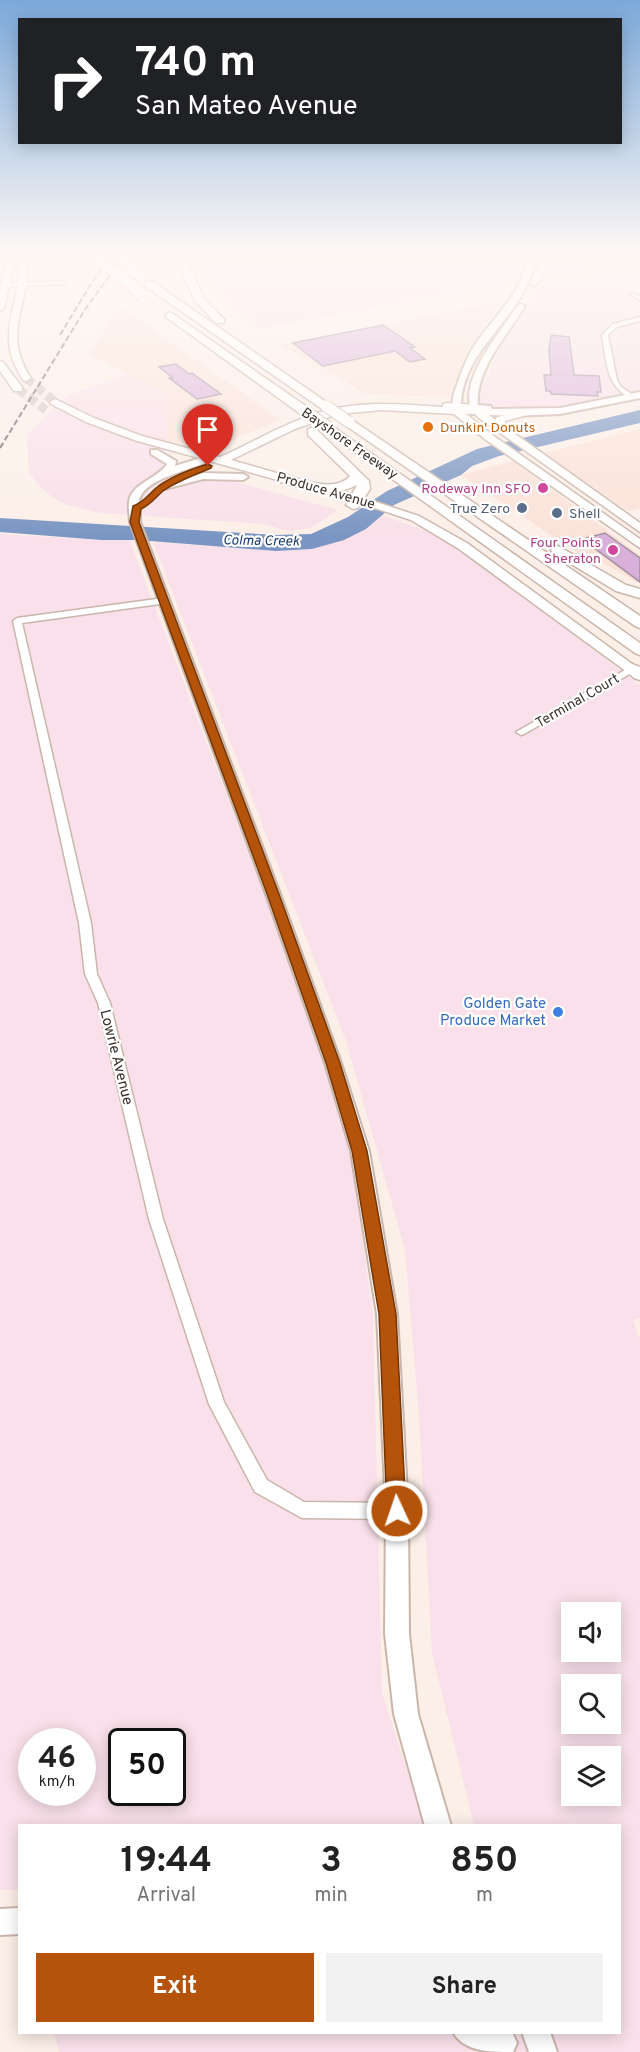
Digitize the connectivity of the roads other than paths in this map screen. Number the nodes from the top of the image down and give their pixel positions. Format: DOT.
graph roads {
  1 [pos="11,348"];
  2 [pos="215,348"];
  3 [pos="242,348"];
  4 [pos="479,348"];
  5 [pos="494,348"];
  6 [pos="608,348"];
  7 [pos="0,364"];
  8 [pos="26,378"];
  9 [pos="18,389"];
  10 [pos="637,396"];
  11 [pos="55,402"];
  12 [pos="457,408"];
  13 [pos="476,409"];
  14 [pos="46,410"];
  15 [pos="545,412"];
  16 [pos="523,414"];
  17 [pos="298,418"];
  18 [pos="505,431"];
  19 [pos="253,438"];
  20 [pos="155,448"];
  21 [pos="213,462"];
  22 [pos="196,463"];
  23 [pos="166,474"];
  24 [pos="358,475"];
  25 [pos="243,477"];
  26 [pos="285,479"];
  27 [pos="165,486"];
  28 [pos="449,491"];
  29 [pos="359,503"];
  30 [pos="136,508"];
  31 [pos="640,528"];
  32 [pos="640,544"];
  33 [pos="640,594"];
  34 [pos="164,601"];
  35 [pos="640,623"];
  36 [pos="640,650"];
  37 [pos="636,672"];
  38 [pos="521,732"];
  39 [pos="397,1511"];
  40 [pos="437,1824"];
  41 [pos="0,1922"];
  42 [pos="18,1922"];
  43 [pos="469,2034"];
  44 [pos="537,2034"];
  45 [pos="505,2043"];
  46 [pos="543,2052"];
  1 -- 8 [label="main road"];
  2 -- 17 [label="highway, bridge"];
  3 -- 28 [label="highway, Bayshore Freeway, bridge"];
  4 -- 12 [label="main road"];
  5 -- 13 [label="main road"];
  6 -- 10 [label="street"];
  7 -- 9 [label="main road"];
  10 -- 15 [label="main road"];
  11 -- 20 [label="main road"];
  12 -- 13 [label="main road"];
  12 -- 17 [label="main road"];
  12 -- 19 [label="main road"];
  12 -- 32 [label="main road"];
  13 -- 15 [label="main road"];
  13 -- 16 [label="main road"];
  13 -- 18 [label="main road"];
  14 -- 20 [label="main road"];
  15 -- 16 [label="main road"];
  16 -- 18 [label="main road"];
  17 -- 21 [label="main road"];
  17 -- 24 [label="highway"];
  17 -- 26 [label="main road"];
  17 -- 36 [label="highway, Bayshore Freeway, bridge"];
  18 -- 31 [label="main road"];
  19 -- 20 [label="main road"];
  19 -- 21 [label="main road"];
  20 -- 21 [label="main road"];
  20 -- 22 [label="main road"];
  20 -- 23 [label="main road"];
  21 -- 22 [label="main road"];
  21 -- 25 [label="main road, Produce Avenue"];
  21 -- 26 [label="main road, Produce Avenue"];
  21 -- 27 [label="main road"];
  22 -- 23 [label="main road"];
  23 -- 30 [label="main road"];
  24 -- 26 [label="highway"];
  24 -- 29 [label="highway"];
  25 -- 27 [label="main road"];
  25 -- 29 [label="main road, Produce Avenue"];
  26 -- 29 [label="main road, Produce Avenue"];
  27 -- 30 [label="main road"];
  28 -- 33 [label="highway"];
  28 -- 35 [label="highway, Bayshore Freeway"];
  29 -- 37 [label="main road, Produce Avenue"];
  30 -- 34 [label="main road"];
  34 -- 39 [label="main road"];
  34 -- 39 [label="street, Lowrie Avenue"];
  37 -- 38 [label="street, Terminal Court"];
  39 -- 40 [label="main road"];
  41 -- 42 [label="main road"];
  43 -- 45 [label="main road"];
  44 -- 46 [label="main road"];
}
